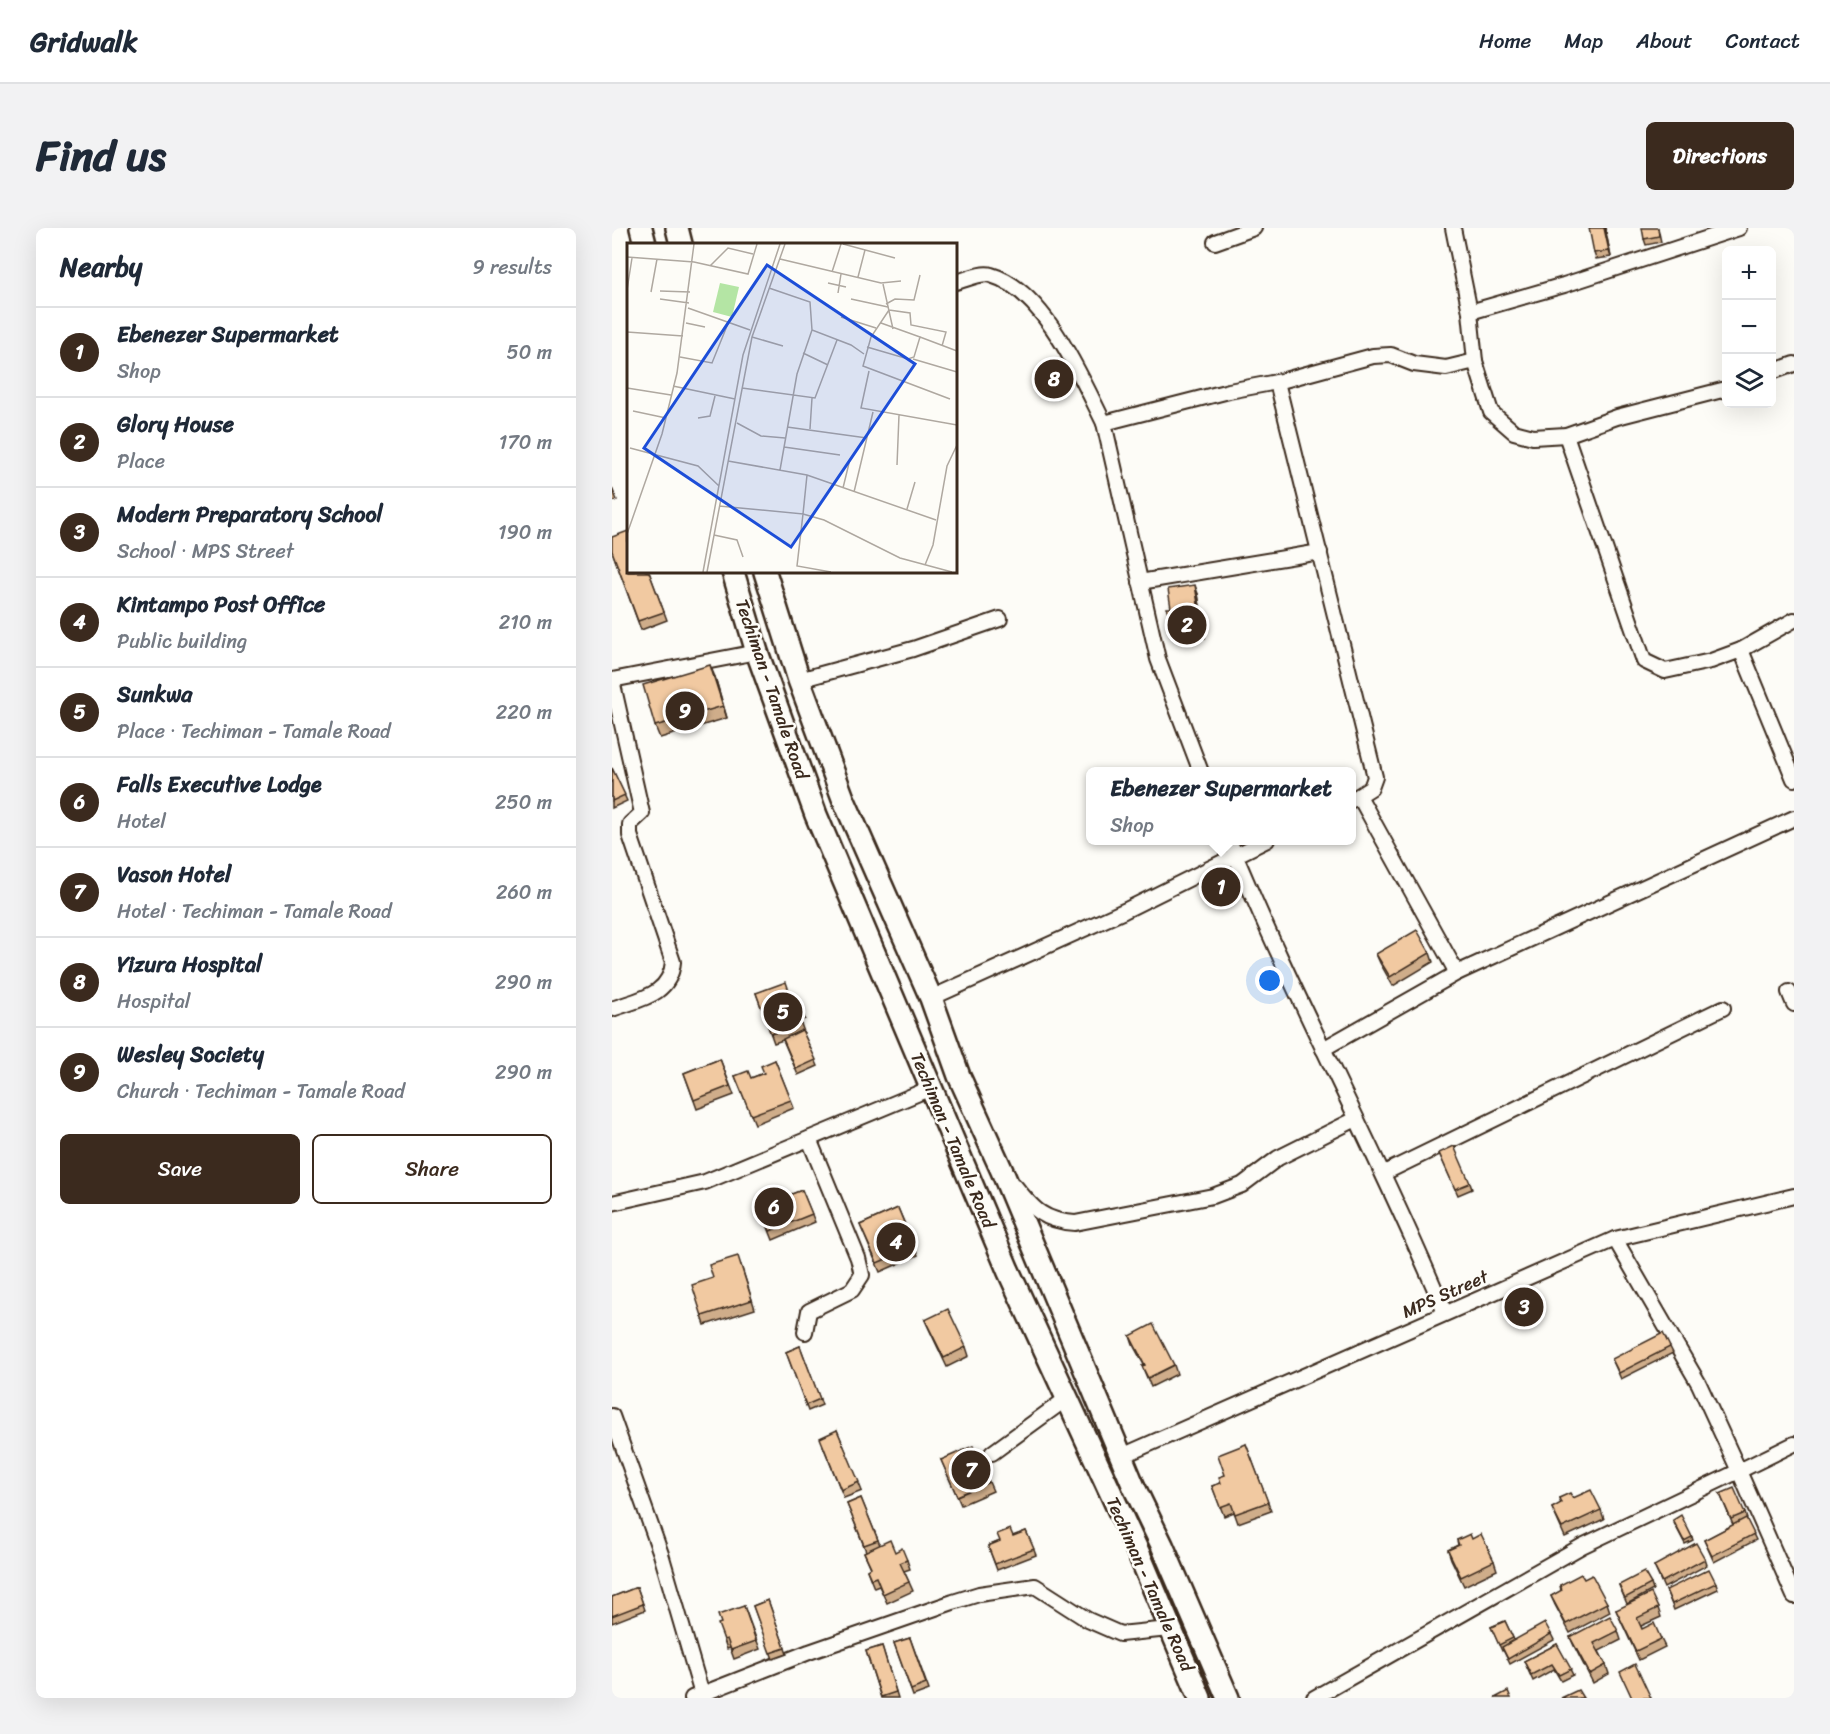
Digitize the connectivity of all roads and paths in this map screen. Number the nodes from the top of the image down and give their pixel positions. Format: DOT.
graph roads {
  1 [pos="640,228"];
  2 [pos="677,228"];
  3 [pos="1254,228"];
  4 [pos="1453,228"];
  5 [pos="1738,228"];
  6 [pos="1215,242"];
  7 [pos="645,243"];
  8 [pos="681,243"];
  9 [pos="957,282"];
  10 [pos="1470,312"];
  11 [pos="1475,361"];
  12 [pos="1794,364"];
  13 [pos="1776,371"];
  14 [pos="1277,382"];
  15 [pos="1722,390"];
  16 [pos="1104,423"];
  17 [pos="1566,435"];
  18 [pos="1320,552"];
  19 [pos="733,573"];
  20 [pos="765,573"];
  21 [pos="1140,582"];
  22 [pos="1000,620"];
  23 [pos="1794,620"];
  24 [pos="1741,650"];
  25 [pos="757,652"];
  26 [pos="612,680"];
  27 [pos="799,680"];
  28 [pos="1199,767"];
  29 [pos="1794,779"];
  30 [pos="1356,797"];
  31 [pos="1356,800"];
  32 [pos="1794,818"];
  33 [pos="1231,845"];
  34 [pos="1256,845"];
  35 [pos="1235,855"];
  36 [pos="1457,973"];
  37 [pos="931,999"];
  38 [pos="1723,1008"];
  39 [pos="612,1009"];
  40 [pos="1323,1049"];
  41 [pos="959,1077"];
  42 [pos="931,1088"];
  43 [pos="1356,1119"];
  44 [pos="809,1139"];
  45 [pos="1002,1170"];
  46 [pos="1384,1173"];
  47 [pos="1794,1196"];
  48 [pos="614,1201"];
  49 [pos="1615,1239"];
  50 [pos="1445,1313"];
  51 [pos="805,1332"];
  52 [pos="1066,1399"];
  53 [pos="612,1416"];
  54 [pos="1794,1444"];
  55 [pos="618,1449"];
  56 [pos="992,1453"];
  57 [pos="1122,1456"];
  58 [pos="1739,1471"];
  59 [pos="1794,1596"];
  60 [pos="1169,1629"];
  61 [pos="699,1696"];
  62 [pos="1200,1698"];
  63 [pos="1228,1698"];
  64 [pos="1314,1698"];
  1 -- 7 [label="highway"];
  2 -- 8 [label="highway"];
  3 -- 6 [label="street"];
  4 -- 10 [label="street"];
  5 -- 10 [label="street"];
  9 -- 16 [label="street"];
  10 -- 11 [label="street"];
  11 -- 14 [label="street"];
  11 -- 17 [label="street"];
  12 -- 13 [label="street"];
  14 -- 16 [label="street"];
  14 -- 18 [label="street"];
  15 -- 17 [label="street"];
  16 -- 21 [label="street"];
  17 -- 24 [label="street"];
  18 -- 21 [label="street"];
  18 -- 30 [label="street"];
  19 -- 25 [label="highway, Techiman - Tamale Road"];
  20 -- 27 [label="highway, Techiman - Tamale Road"];
  21 -- 28 [label="street"];
  22 -- 27 [label="street"];
  23 -- 24 [label="street"];
  24 -- 29 [label="street"];
  25 -- 26 [label="street"];
  25 -- 42 [label="highway, Techiman - Tamale Road"];
  26 -- 39 [label="street"];
  27 -- 37 [label="highway, Techiman - Tamale Road"];
  31 -- 36 [label="street"];
  32 -- 36 [label="street"];
  33 -- 35 [label="street"];
  34 -- 35 [label="street"];
  35 -- 37 [label="street"];
  35 -- 40 [label="street"];
  36 -- 40 [label="street"];
  37 -- 41 [label="highway, Techiman - Tamale Road"];
  38 -- 46 [label="street"];
  40 -- 43 [label="street"];
  41 -- 42 [label="highway"];
  41 -- 45 [label="highway, Techiman - Tamale Road"];
  42 -- 44 [label="street"];
  42 -- 52 [label="highway, Techiman - Tamale Road"];
  43 -- 45 [label="street"];
  43 -- 46 [label="street"];
  44 -- 48 [label="street"];
  44 -- 51 [label="street"];
  45 -- 57 [label="highway, Techiman - Tamale Road"];
  46 -- 50 [label="street"];
  47 -- 49 [label="street, MPS Street"];
  49 -- 50 [label="street, MPS Street"];
  49 -- 58 [label="street"];
  50 -- 57 [label="street, MPS Street"];
  52 -- 56 [label="street"];
  52 -- 60 [label="highway, Techiman - Tamale Road"];
  53 -- 55 [label="street"];
  54 -- 58 [label="street"];
  55 -- 61 [label="street"];
  57 -- 63 [label="highway, Techiman - Tamale Road"];
  58 -- 59 [label="street"];
  58 -- 64 [label="street"];
  60 -- 61 [label="street"];
  60 -- 62 [label="highway, Techiman - Tamale Road"];
}
